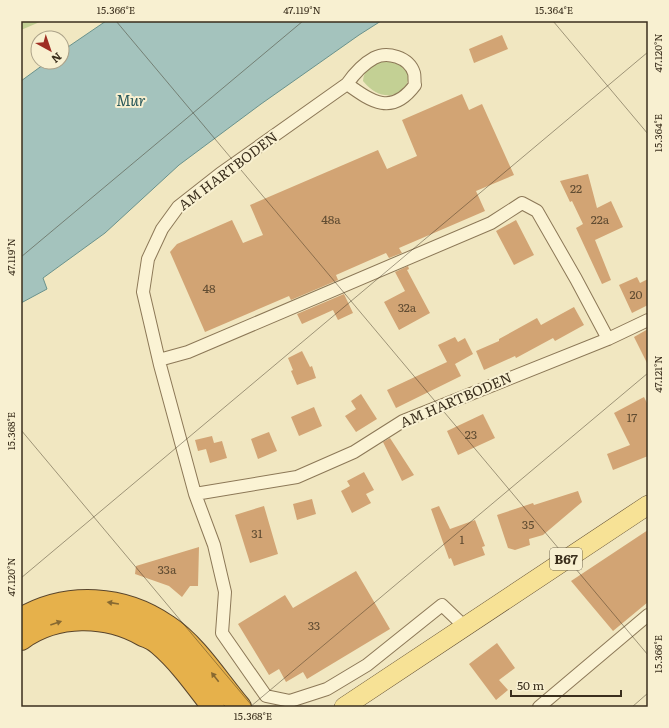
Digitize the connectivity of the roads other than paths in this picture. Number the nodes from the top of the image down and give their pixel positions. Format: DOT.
graph roads {
  1 [pos="347,84"];
  2 [pos="648,320"];
  3 [pos="608,339"];
  4 [pos="159,360"];
  5 [pos="195,494"];
  6 [pos="648,505"];
  7 [pos="648,615"];
  8 [pos="21,619"];
  9 [pos="464,626"];
  10 [pos="21,639"];
  11 [pos="213,707"];
  12 [pos="240,707"];
  13 [pos="344,707"];
  14 [pos="539,707"];
  1 -- 1 [label="street, AM HARTBODEN"];
  1 -- 4 [label="street, AM HARTBODEN"];
  2 -- 3 [label="street, AM HARTBODEN"];
  3 -- 4 [label="street"];
  3 -- 5 [label="street, AM HARTBODEN"];
  4 -- 5 [label="street, AM HARTBODEN"];
  5 -- 9 [label="street, AM HARTBODEN"];
  6 -- 9 [label="main road, B67"];
  7 -- 14 [label="street"];
  12 -- 8 [label="highway, one-way"];
  9 -- 13 [label="main road, B67"];
  10 -- 11 [label="highway, one-way"];
}
